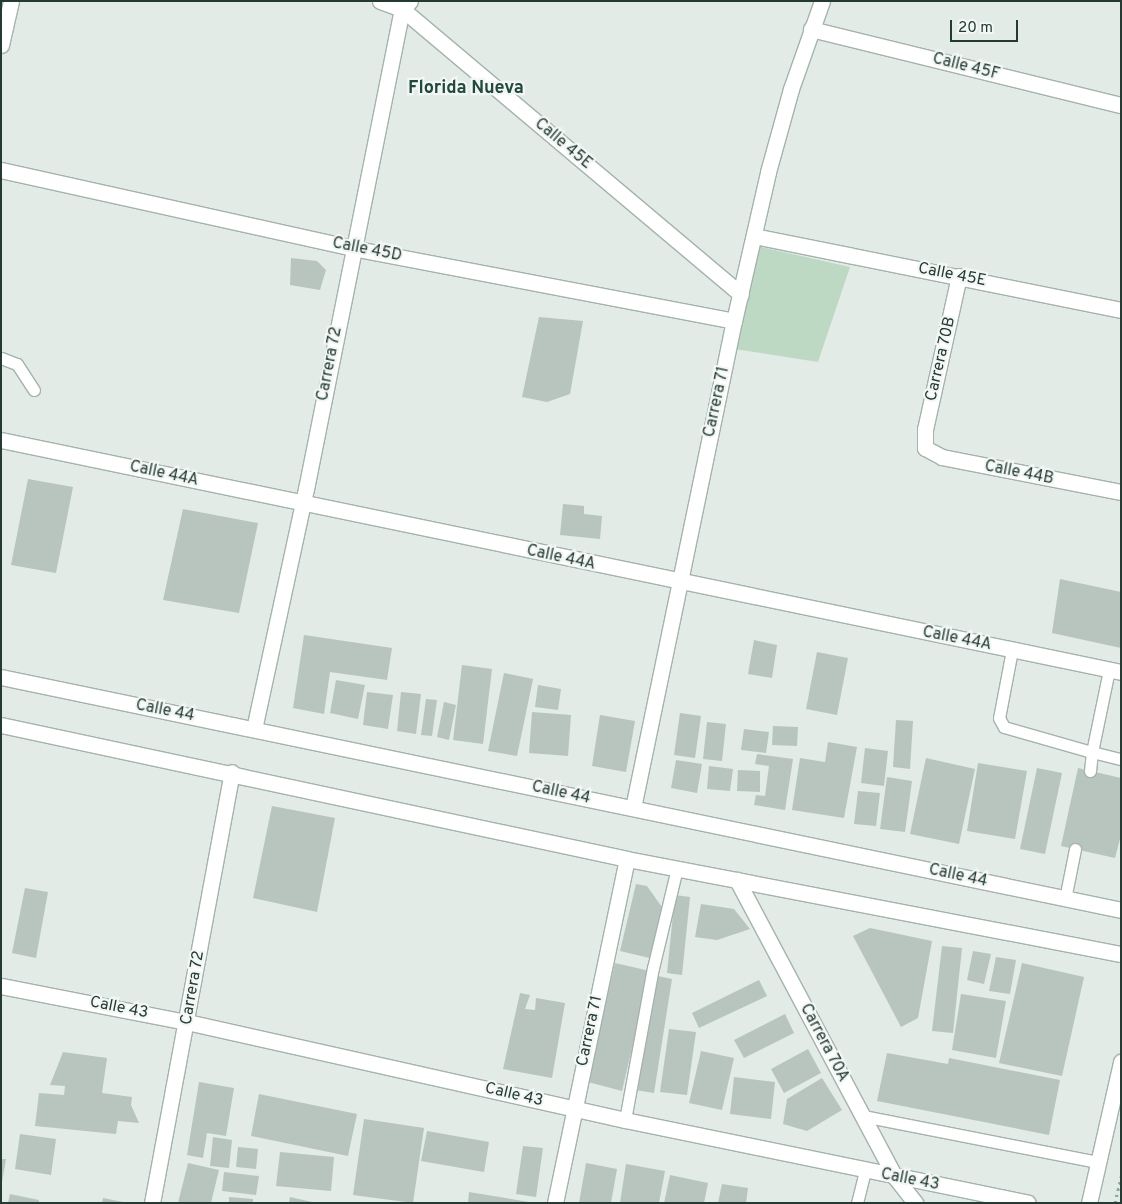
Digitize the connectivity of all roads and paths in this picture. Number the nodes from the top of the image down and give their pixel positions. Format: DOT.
graph roads {
  1 [pos="11,1"];
  2 [pos="380,1"];
  3 [pos="822,1"];
  4 [pos="406,5"];
  5 [pos="811,29"];
  6 [pos="1,45"];
  7 [pos="1121,104"];
  8 [pos="1,170"];
  9 [pos="754,236"];
  10 [pos="352,248"];
  11 [pos="959,276"];
  12 [pos="741,294"];
  13 [pos="1121,310"];
  14 [pos="734,321"];
  15 [pos="1,358"];
  16 [pos="34,390"];
  17 [pos="1,440"];
  18 [pos="923,442"];
  19 [pos="1121,492"];
  20 [pos="303,503"];
  21 [pos="678,583"];
  22 [pos="1012,650"];
  23 [pos="1115,671"];
  24 [pos="1,677"];
  25 [pos="1,725"];
  26 [pos="254,729"];
  27 [pos="1092,752"];
  28 [pos="1121,759"];
  29 [pos="1090,771"];
  30 [pos="232,772"];
  31 [pos="633,808"];
  32 [pos="1075,849"];
  33 [pos="627,859"];
  34 [pos="676,868"];
  35 [pos="738,880"];
  36 [pos="1065,898"];
  37 [pos="1121,910"];
  38 [pos="1121,954"];
  39 [pos="1,986"];
  40 [pos="187,1022"];
  41 [pos="1121,1062"];
  42 [pos="574,1108"];
  43 [pos="863,1116"];
  44 [pos="625,1120"];
  45 [pos="1098,1162"];
  46 [pos="865,1171"];
  47 [pos="1121,1176"];
  48 [pos="895,1178"];
  49 [pos="152,1203"];
  50 [pos="555,1203"];
  51 [pos="857,1203"];
  52 [pos="915,1203"];
  53 [pos="1028,1203"];
  54 [pos="1089,1203"];
  55 [pos="1115,1203"];
  1 -- 6 [label="street"];
  2 -- 4 [label="street, Calle 45E"];
  3 -- 5 [label="street, Carrera 71"];
  4 -- 10 [label="street, Carrera 72"];
  4 -- 12 [label="street, Calle 45E"];
  5 -- 7 [label="street, Calle 45F"];
  5 -- 9 [label="street, Carrera 71"];
  8 -- 10 [label="street, Calle 45D"];
  9 -- 11 [label="street, Calle 45E"];
  9 -- 12 [label="street, Carrera 71"];
  10 -- 14 [label="street, Calle 45D"];
  10 -- 20 [label="street, Carrera 72"];
  11 -- 13 [label="street, Calle 45E"];
  11 -- 18 [label="street, Carrera 70B"];
  12 -- 14 [label="street, Carrera 71"];
  14 -- 21 [label="street, Carrera 71"];
  15 -- 16 [label="lane"];
  17 -- 20 [label="street, Calle 44A"];
  18 -- 19 [label="street, Calle 44B"];
  20 -- 21 [label="street, Calle 44A"];
  20 -- 26 [label="street, Carrera 72"];
  21 -- 22 [label="street, Calle 44A"];
  21 -- 31 [label="street, Carrera 71"];
  22 -- 23 [label="street, Calle 44A"];
  22 -- 27 [label="lane"];
  23 -- 27 [label="lane"];
  24 -- 26 [label="street, Calle 44"];
  25 -- 30 [label="street"];
  26 -- 31 [label="street, Calle 44"];
  27 -- 28 [label="lane"];
  27 -- 29 [label="lane"];
  30 -- 33 [label="street"];
  30 -- 40 [label="street, Carrera 72"];
  31 -- 36 [label="street, Calle 44"];
  32 -- 36 [label="lane"];
  33 -- 34 [label="street"];
  33 -- 42 [label="street, Carrera 71"];
  34 -- 35 [label="street"];
  34 -- 44 [label="lane"];
  35 -- 38 [label="street"];
  35 -- 43 [label="street, Carrera 70A"];
  36 -- 37 [label="street, Calle 44"];
  39 -- 40 [label="street, Calle 43"];
  40 -- 42 [label="street, Calle 43"];
  40 -- 49 [label="street, Carrera 72"];
  41 -- 45 [label="street"];
  42 -- 44 [label="street, Calle 43"];
  42 -- 50 [label="street, Carrera 71"];
  43 -- 45 [label="lane"];
  43 -- 48 [label="street, Carrera 70A"];
  44 -- 46 [label="street, Calle 43"];
  45 -- 54 [label="street"];
  46 -- 48 [label="street, Calle 43"];
  46 -- 51 [label="lane"];
  47 -- 55 [label="path"];
  48 -- 52 [label="street, Carrera 70A"];
  48 -- 53 [label="street, Calle 43"];
}
